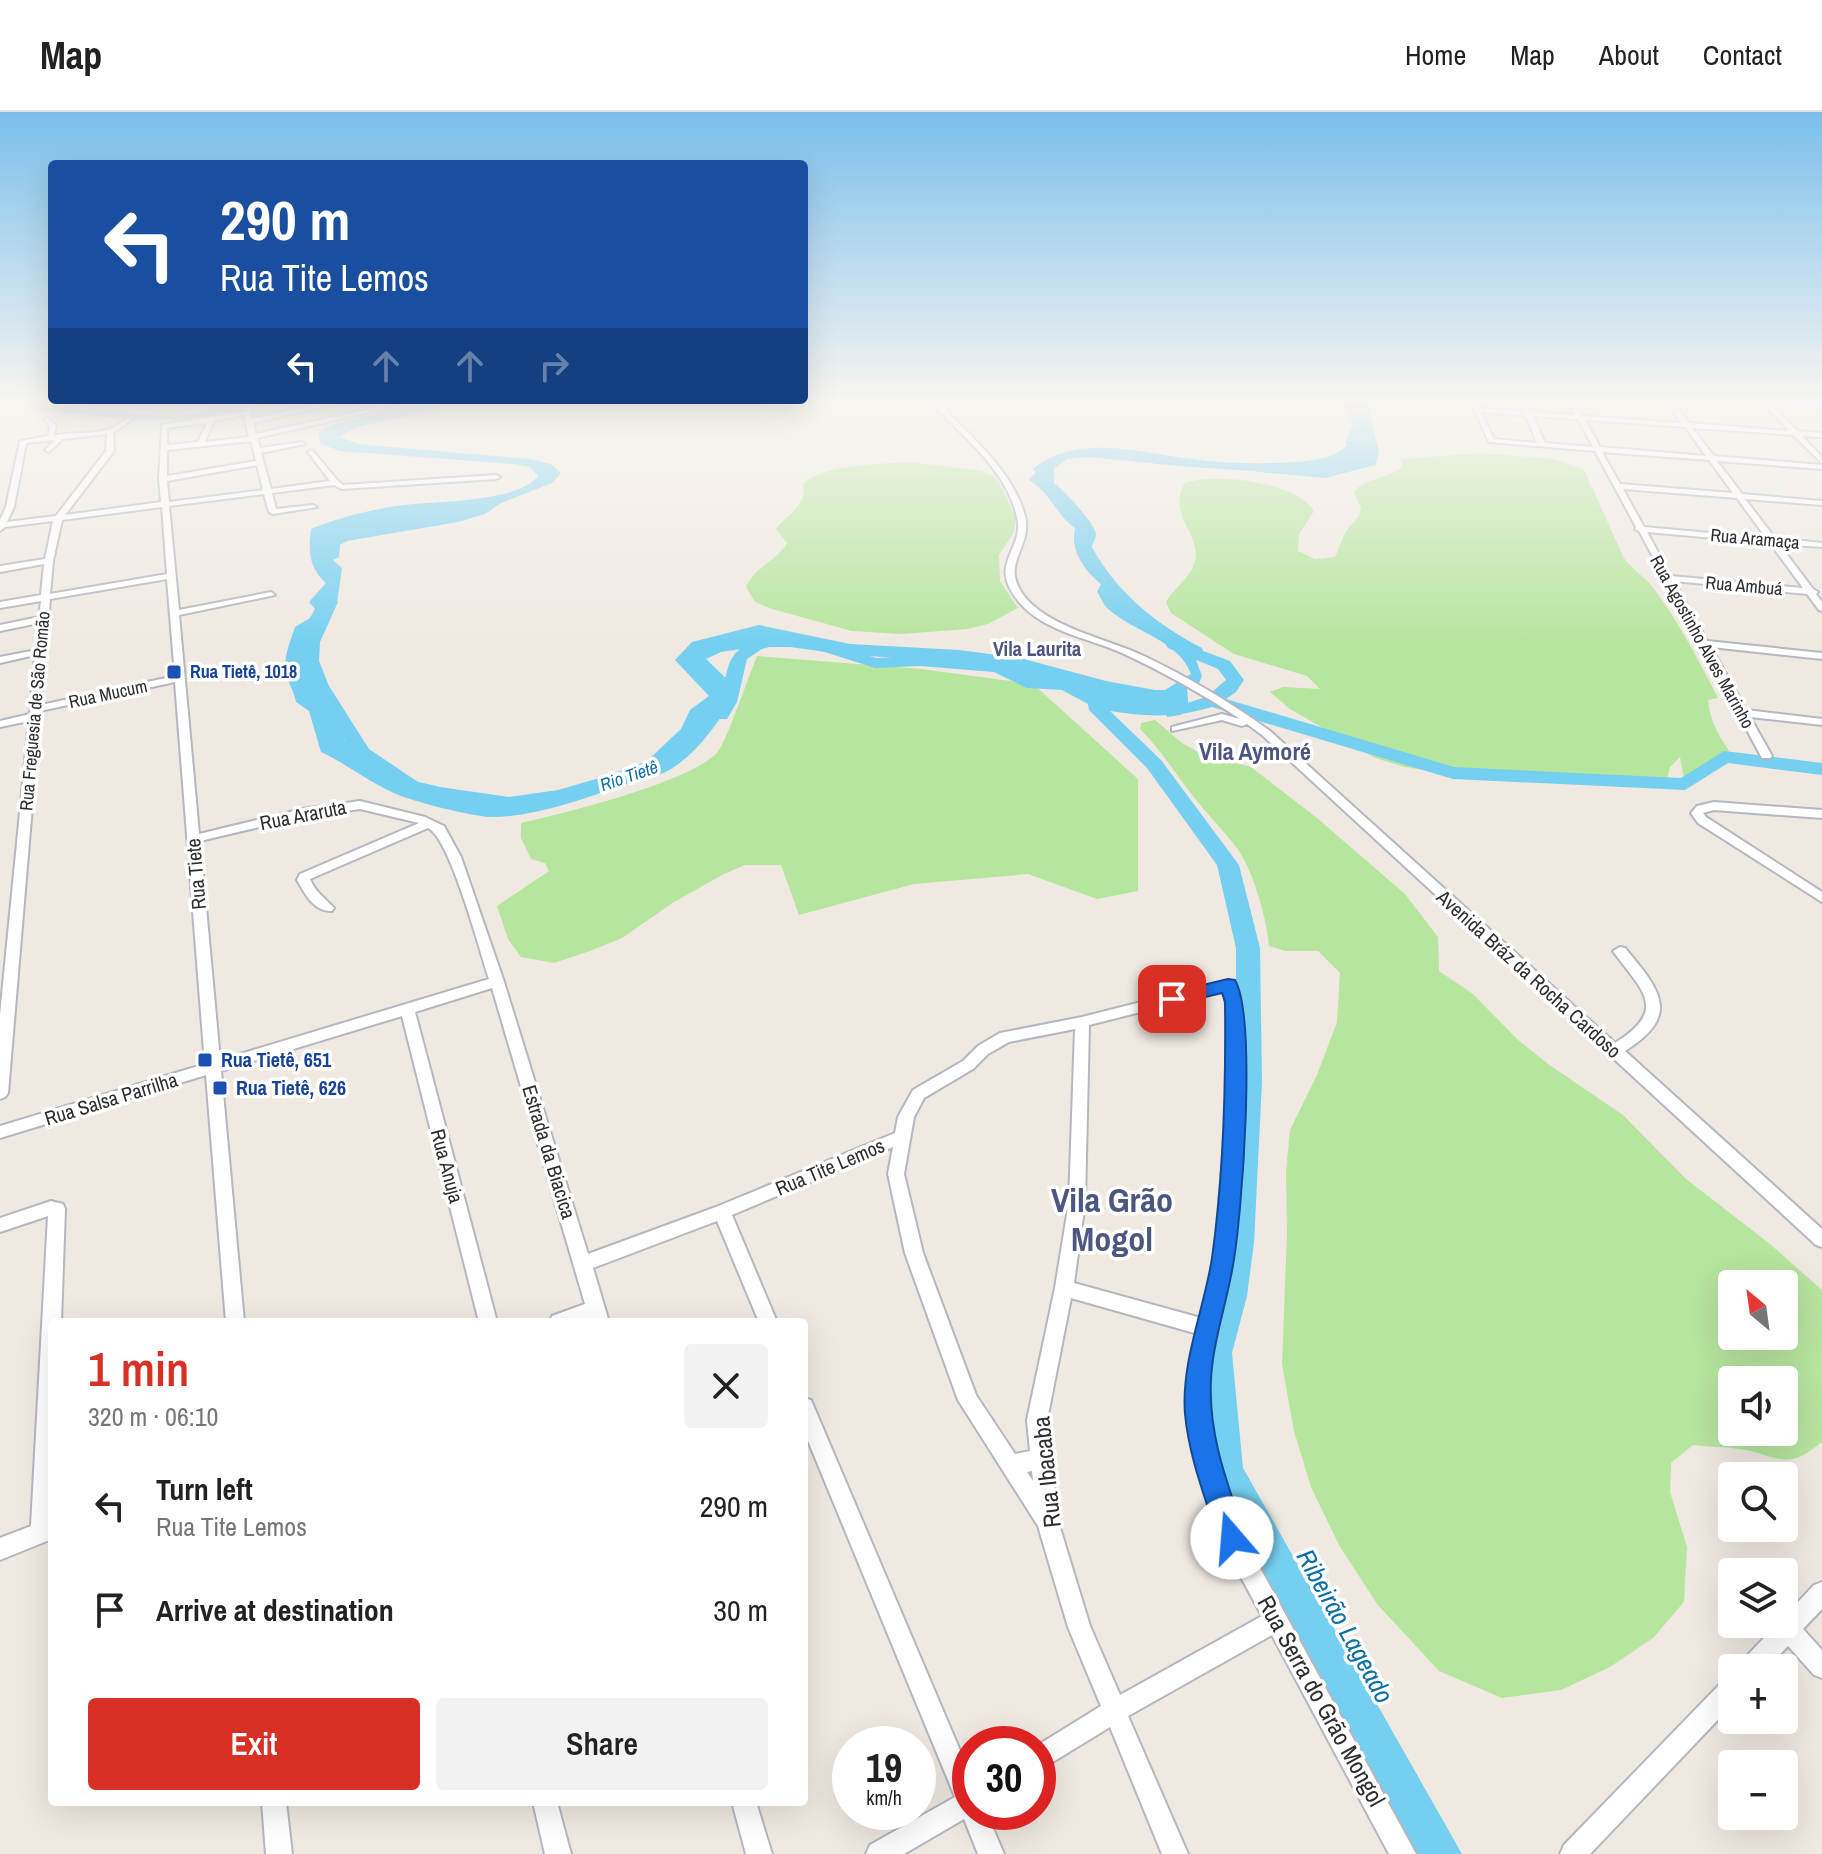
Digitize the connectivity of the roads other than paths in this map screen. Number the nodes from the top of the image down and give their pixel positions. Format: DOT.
graph roads {
  1 [pos="15,482"];
  2 [pos="85,482"];
  3 [pos="163,482"];
  4 [pos="265,482"];
  5 [pos="433,482"];
  6 [pos="1005,482"];
  7 [pos="1615,482"];
  8 [pos="1727,482"];
  9 [pos="335,483"];
  10 [pos="1617,486"];
  11 [pos="371,487"];
  12 [pos="267,493"];
  13 [pos="1738,497"];
  14 [pos="371,499"];
  15 [pos="1822,503"];
  16 [pos="165,504"];
  17 [pos="313,507"];
  18 [pos="58,518"];
  19 [pos="1,527"];
  20 [pos="1639,529"];
  21 [pos="1772,540"];
  22 [pos="1822,545"];
  23 [pos="49,561"];
  24 [pos="0,569"];
  25 [pos="171,576"];
  26 [pos="1667,578"];
  27 [pos="1809,592"];
  28 [pos="1822,593"];
  29 [pos="271,595"];
  30 [pos="45,598"];
  31 [pos="0,605"];
  32 [pos="1822,608"];
  33 [pos="175,613"];
  34 [pos="44,619"];
  35 [pos="0,628"];
  36 [pos="1703,643"];
  37 [pos="43,651"];
  38 [pos="1822,656"];
  39 [pos="0,660"];
  40 [pos="180,678"];
  41 [pos="36,712"];
  42 [pos="1742,713"];
  43 [pos="1822,722"];
  44 [pos="0,724"];
  45 [pos="1176,729"];
  46 [pos="1766,756"];
  47 [pos="1291,757"];
  48 [pos="1822,814"];
  49 [pos="430,823"];
  50 [pos="193,839"];
  51 [pos="1822,898"];
  52 [pos="327,908"];
  53 [pos="1620,951"];
  54 [pos="497,982"];
  55 [pos="1228,985"];
  56 [pos="407,1009"];
  57 [pos="1082,1022"];
  58 [pos="1614,1051"];
  59 [pos="212,1069"];
  60 [pos="0,1093"];
  61 [pos="0,1132"];
  62 [pos="901,1137"];
  63 [pos="722,1212"];
  64 [pos="0,1225"];
  65 [pos="1822,1240"];
  66 [pos="583,1264"];
  67 [pos="1064,1288"];
  68 [pos="598,1315"];
  69 [pos="53,1318"];
  70 [pos="235,1318"];
  71 [pos="487,1318"];
  72 [pos="766,1318"];
  73 [pos="1209,1329"];
  74 [pos="808,1417"];
  75 [pos="1041,1459"];
  76 [pos="1009,1465"];
  77 [pos="48,1472"];
  78 [pos="1047,1521"];
  79 [pos="46,1530"];
  80 [pos="0,1549"];
  81 [pos="1822,1593"];
  82 [pos="1798,1618"];
  83 [pos="1276,1621"];
  84 [pos="1779,1638"];
  85 [pos="1796,1638"];
  86 [pos="1764,1654"];
  87 [pos="1822,1667"];
  88 [pos="1718,1703"];
  89 [pos="1114,1711"];
  90 [pos="1056,1748"];
  91 [pos="952,1760"];
  92 [pos="274,1806"];
  93 [pos="546,1806"];
  94 [pos="745,1806"];
  95 [pos="952,1813"];
  96 [pos="981,1830"];
  97 [pos="279,1854"];
  98 [pos="558,1854"];
  99 [pos="759,1854"];
  100 [pos="879,1854"];
  101 [pos="991,1854"];
  102 [pos="1175,1854"];
  103 [pos="1403,1854"];
  104 [pos="1573,1854"];
  1 -- 19 [label="street"];
  2 -- 18 [label="street, Rua Freguesia de São Romão"];
  3 -- 16 [label="street, Rua Tiete"];
  4 -- 12 [label="street"];
  5 -- 11 [label="street"];
  6 -- 47 [label="street, Avenida Bráz da Rocha Cardoso"];
  7 -- 10 [label="street, Rua Agostinho Alves Marinho"];
  8 -- 13 [label="street"];
  9 -- 11 [label="street"];
  9 -- 12 [label="street"];
  10 -- 13 [label="street"];
  10 -- 20 [label="street, Rua Agostinho Alves Marinho"];
  11 -- 14 [label="street"];
  12 -- 16 [label="street"];
  12 -- 17 [label="street"];
  13 -- 15 [label="street"];
  13 -- 21 [label="street"];
  16 -- 18 [label="street"];
  16 -- 25 [label="street, Rua Tiete"];
  18 -- 19 [label="street"];
  18 -- 23 [label="street, Rua Freguesia de São Romão"];
  20 -- 21 [label="street, Rua Aramaça"];
  20 -- 26 [label="street, Rua Agostinho Alves Marinho"];
  21 -- 22 [label="street, Rua Aramaça"];
  21 -- 27 [label="street"];
  23 -- 24 [label="street"];
  23 -- 30 [label="street, Rua Freguesia de São Romão"];
  25 -- 30 [label="street"];
  25 -- 33 [label="street, Rua Tiete"];
  26 -- 27 [label="street, Rua Ambuá"];
  26 -- 36 [label="street, Rua Agostinho Alves Marinho"];
  27 -- 28 [label="street, Rua Ambuá"];
  27 -- 32 [label="street"];
  29 -- 33 [label="street"];
  30 -- 31 [label="street"];
  30 -- 34 [label="street, Rua Freguesia de São Romão"];
  33 -- 40 [label="street, Rua Tiete"];
  34 -- 35 [label="street"];
  34 -- 37 [label="street, Rua Freguesia de São Romão"];
  36 -- 38 [label="street"];
  36 -- 42 [label="street, Rua Agostinho Alves Marinho"];
  37 -- 39 [label="street"];
  37 -- 41 [label="street, Rua Freguesia de São Romão"];
  40 -- 41 [label="street, Rua Mucum"];
  40 -- 50 [label="street, Rua Tiete"];
  41 -- 44 [label="street, Rua Mucum"];
  41 -- 60 [label="street, Rua Freguesia de São Romão"];
  42 -- 43 [label="street"];
  42 -- 46 [label="street, Rua Agostinho Alves Marinho"];
  45 -- 47 [label="street"];
  47 -- 58 [label="street, Avenida Bráz da Rocha Cardoso"];
  48 -- 51 [label="street"];
  49 -- 50 [label="street, Rua Araruta"];
  49 -- 52 [label="street"];
  49 -- 54 [label="street"];
  50 -- 59 [label="street, Rua Tiete"];
  53 -- 58 [label="street"];
  54 -- 56 [label="street, Rua Salsa Parrilha"];
  54 -- 66 [label="street, Estrada da Biacica"];
  55 -- 57 [label="street, Rua Tite Lemos"];
  55 -- 73 [label="street, Rua Serra do Grão Mongol"];
  56 -- 59 [label="street, Rua Salsa Parrilha"];
  56 -- 71 [label="street, Rua Anuja"];
  57 -- 62 [label="street, Rua Tite Lemos"];
  57 -- 67 [label="street, Rua Ibacaba"];
  58 -- 65 [label="street, Avenida Bráz da Rocha Cardoso"];
  59 -- 61 [label="street, Rua Salsa Parrilha"];
  59 -- 70 [label="street, Rua Tiete"];
  62 -- 63 [label="street, Rua Tite Lemos"];
  62 -- 76 [label="street"];
  63 -- 66 [label="street, Rua Tite Lemos"];
  63 -- 72 [label="street"];
  64 -- 69 [label="street"];
  66 -- 68 [label="street, Estrada da Biacica"];
  67 -- 73 [label="street"];
  67 -- 75 [label="street, Rua Ibacaba"];
  73 -- 83 [label="street, Rua Serra do Grão Mongol"];
  74 -- 91 [label="street"];
  75 -- 76 [label="street"];
  75 -- 78 [label="street, Rua Ibacaba"];
  76 -- 78 [label="street"];
  77 -- 79 [label="street"];
  78 -- 89 [label="street, Rua Ibacaba"];
  79 -- 80 [label="street"];
  81 -- 82 [label="street"];
  83 -- 89 [label="street"];
  83 -- 103 [label="street, Rua Serra do Grão Mongol"];
  84 -- 86 [label="street"];
  85 -- 87 [label="street"];
  88 -- 104 [label="street"];
  89 -- 90 [label="street"];
  89 -- 102 [label="street, Rua Ibacaba"];
  92 -- 97 [label="street"];
  93 -- 98 [label="street"];
  94 -- 99 [label="street"];
  95 -- 100 [label="street"];
  96 -- 101 [label="street"];
}
